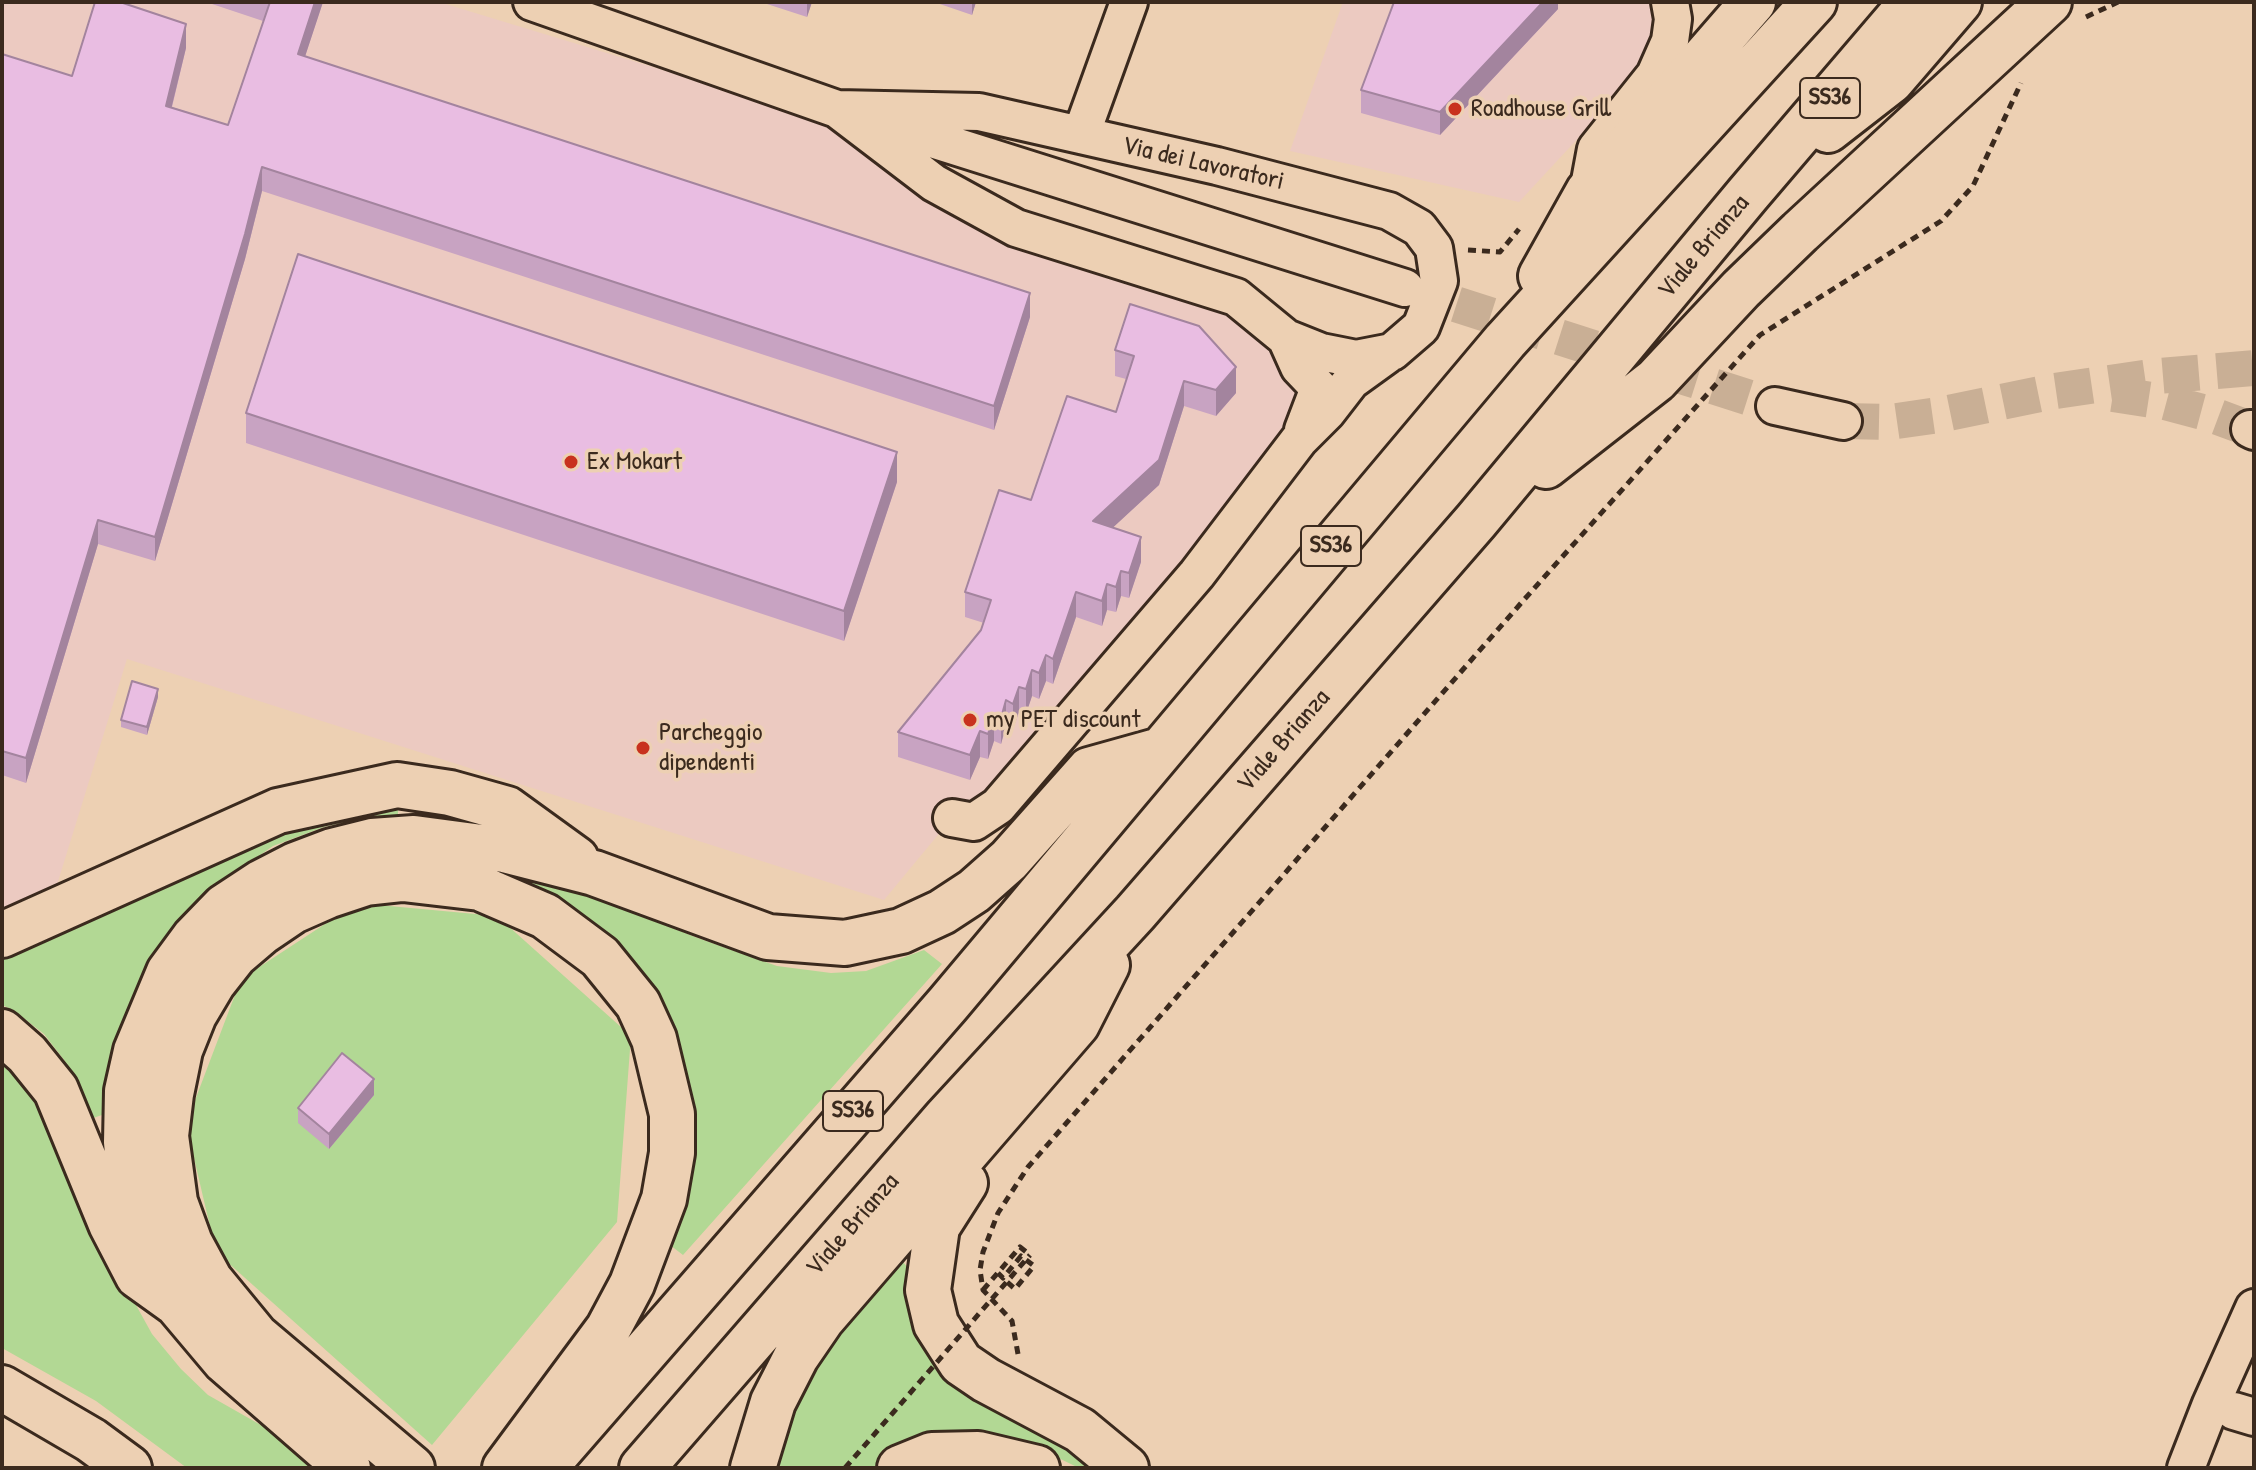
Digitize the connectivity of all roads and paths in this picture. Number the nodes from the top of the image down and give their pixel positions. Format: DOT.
graph roads {
  1 [pos="532,2"];
  2 [pos="1129,2"];
  3 [pos="1670,2"];
  4 [pos="1753,2"];
  5 [pos="1814,2"];
  6 [pos="1912,2"];
  7 [pos="1959,2"];
  8 [pos="2118,2"];
  9 [pos="2063,14"];
  10 [pos="2026,73"];
  11 [pos="837,109"];
  12 [pos="1081,135"];
  13 [pos="1588,192"];
  14 [pos="1748,194"];
  15 [pos="1405,288"];
  16 [pos="1286,338"];
  17 [pos="1505,341"];
  18 [pos="1392,352"];
  19 [pos="1775,406"];
  20 [pos="1843,421"];
  21 [pos="1299,440"];
  22 [pos="1476,521"];
  23 [pos="1157,751"];
  24 [pos="952,818"];
  25 [pos="594,873"];
  26 [pos="1135,913"];
  27 [pos="2,935"];
  28 [pos="2,1032"];
  29 [pos="1031,1078"];
  30 [pos="998,1273"];
  31 [pos="1007,1282"];
  32 [pos="983,1290"];
  33 [pos="177,1304"];
  34 [pos="2254,1308"];
  35 [pos="2254,1344"];
  36 [pos="1019,1358"];
  37 [pos="2,1388"];
  38 [pos="2244,1414"];
  39 [pos="129,1468"];
  40 [pos="348,1468"];
  41 [pos="412,1468"];
  42 [pos="505,1468"];
  43 [pos="544,1468"];
  44 [pos="642,1468"];
  45 [pos="753,1468"];
  46 [pos="845,1468"];
  47 [pos="900,1468"];
  48 [pos="1037,1468"];
  49 [pos="1126,1468"];
  50 [pos="2186,1468"];
  51 [pos="2213,1468"];
  1 -- 11 [label="street, Via dei Lavoratori"];
  2 -- 12 [label="street"];
  3 -- 13 [label="street"];
  4 -- 13 [label="main road"];
  5 -- 17 [label="main road, SS36"];
  6 -- 14 [label="main road, Viale Brianza / SS36"];
  7 -- 14 [label="main road"];
  8 -- 9 [label="path"];
  9 -- 22 [label="main road"];
  10 -- 32 [label="path"];
  11 -- 12 [label="street, Via dei Lavoratori"];
  11 -- 15 [label="street, Via dei Lavoratori"];
  11 -- 16 [label="street, Via dei Lavoratori"];
  12 -- 18 [label="street, Via dei Lavoratori"];
  13 -- 17 [label="main road"];
  14 -- 22 [label="main road, Viale Brianza / SS36"];
  16 -- 18 [label="street, Via dei Lavoratori"];
  16 -- 21 [label="street, Via dei Lavoratori"];
  17 -- 23 [label="main road, SS36"];
  18 -- 21 [label="street, Via dei Lavoratori"];
  19 -- 20 [label="street"];
  21 -- 24 [label="street, Via dei Lavoratori"];
  22 -- 26 [label="main road, Viale Brianza / SS36"];
  23 -- 25 [label="main road"];
  23 -- 43 [label="main road, SS36"];
  25 -- 27 [label="main road"];
  25 -- 33 [label="main road"];
  26 -- 29 [label="main road"];
  26 -- 44 [label="main road, Viale Brianza / SS36"];
  28 -- 33 [label="main road"];
  29 -- 45 [label="main road"];
  29 -- 49 [label="main road"];
  30 -- 31 [label="path, bridge"];
  30 -- 31 [label="path"];
  30 -- 32 [label="path"];
  31 -- 46 [label="path, bridge"];
  32 -- 36 [label="path"];
  33 -- 40 [label="main road"];
  34 -- 50 [label="street"];
  35 -- 38 [label="street"];
  37 -- 39 [label="main road"];
  38 -- 51 [label="street"];
  41 -- 42 [label="main road"];
  47 -- 48 [label="main road"];
}
